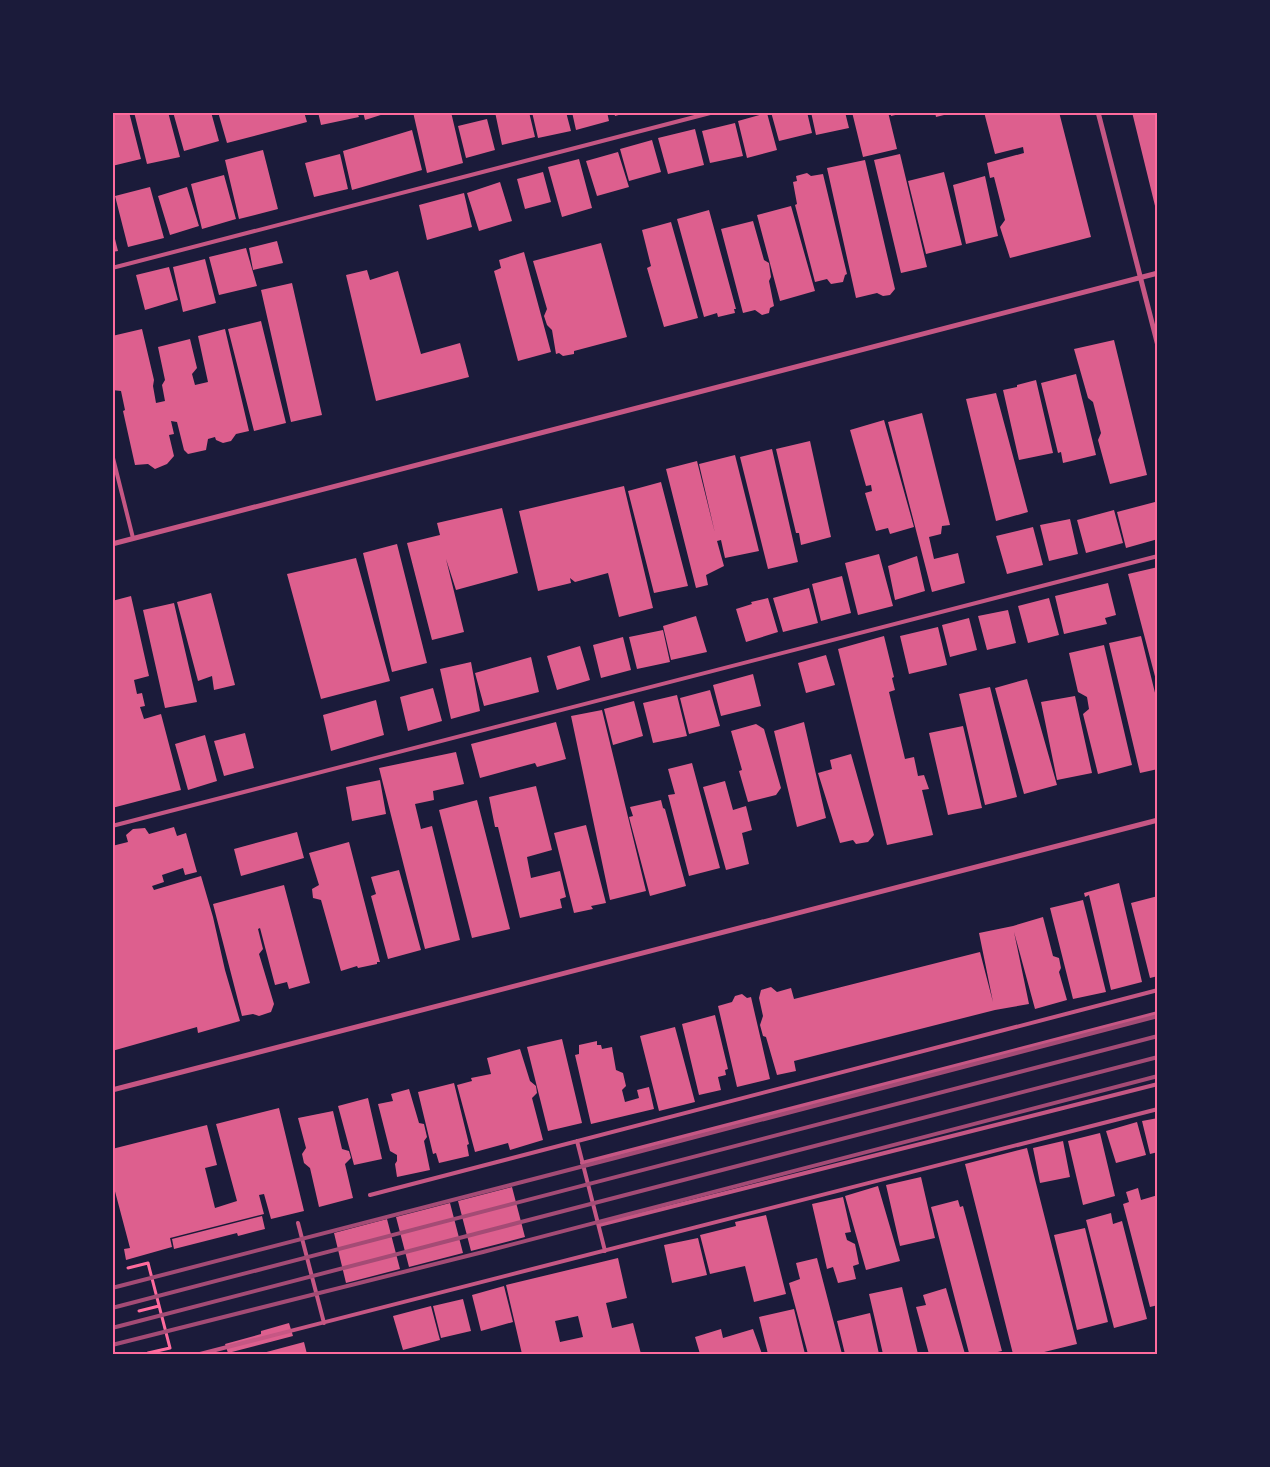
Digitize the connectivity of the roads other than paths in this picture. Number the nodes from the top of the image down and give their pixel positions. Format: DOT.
graph roads {
  1 [pos="714,112"];
  2 [pos="1098,112"];
  3 [pos="112,268"];
  4 [pos="1158,273"];
  5 [pos="1140,278"];
  6 [pos="1158,346"];
  7 [pos="112,454"];
  8 [pos="133,538"];
  9 [pos="112,544"];
  10 [pos="1158,556"];
  11 [pos="1158,820"];
  12 [pos="112,826"];
  13 [pos="1158,990"];
  14 [pos="1158,1013"];
  15 [pos="1158,1084"];
  16 [pos="112,1090"];
  17 [pos="1158,1109"];
  18 [pos="577,1141"];
  19 [pos="582,1163"];
  20 [pos="370,1195"];
  21 [pos="298,1223"];
  22 [pos="599,1225"];
  23 [pos="605,1251"];
  24 [pos="324,1323"];
  25 [pos="200,1354"];
  1 -- 3 [label="lane"];
  2 -- 5 [label="street"];
  4 -- 5 [label="street"];
  5 -- 6 [label="street"];
  5 -- 8 [label="street"];
  7 -- 8 [label="lane"];
  8 -- 9 [label="street"];
  10 -- 12 [label="lane"];
  11 -- 16 [label="street"];
  13 -- 18 [label="lane"];
  14 -- 19 [label="lane"];
  15 -- 22 [label="lane"];
  17 -- 23 [label="lane"];
  18 -- 19 [label="lane"];
  18 -- 20 [label="lane"];
  19 -- 22 [label="lane"];
  21 -- 24 [label="lane"];
  22 -- 23 [label="lane"];
  23 -- 24 [label="lane"];
  24 -- 25 [label="lane"];
}
